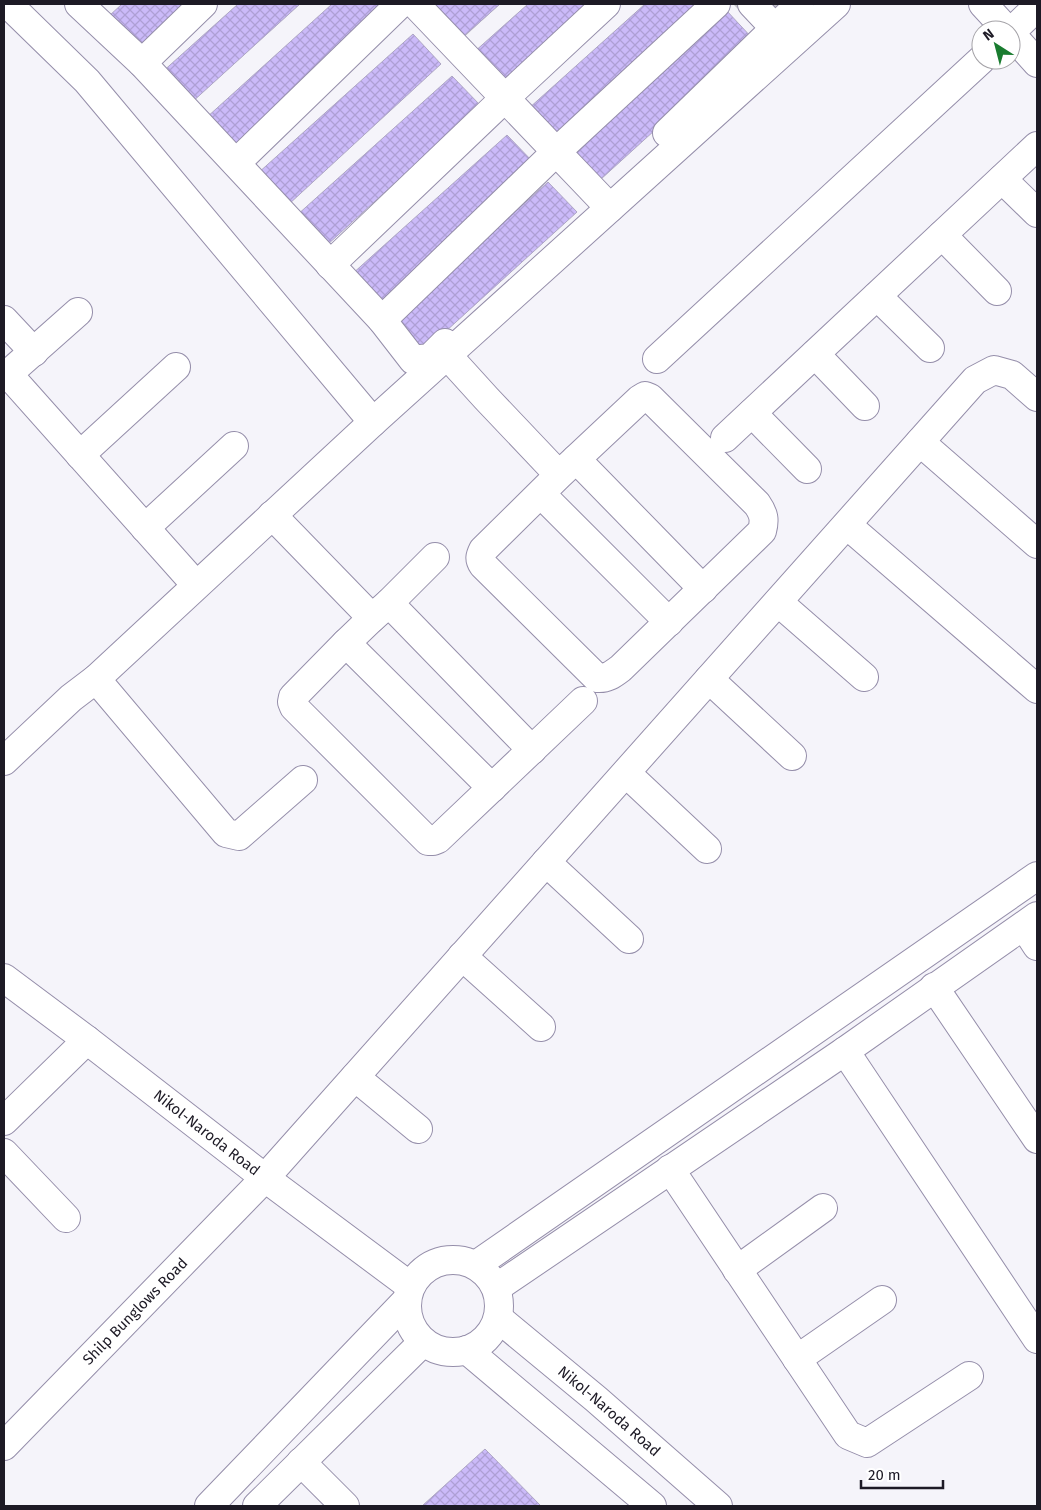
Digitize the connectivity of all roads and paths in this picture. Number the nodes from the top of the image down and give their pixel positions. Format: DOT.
graph roads {
  1 [pos="8,4"];
  2 [pos="79,4"];
  3 [pos="203,4"];
  4 [pos="400,4"];
  5 [pos="415,4"];
  6 [pos="606,4"];
  7 [pos="716,4"];
  8 [pos="752,4"];
  9 [pos="800,4"];
  10 [pos="836,4"];
  11 [pos="983,4"];
  12 [pos="1037,8"];
  13 [pos="998,20"];
  14 [pos="1021,23"];
  15 [pos="782,36"];
  16 [pos="1021,45"];
  17 [pos="142,63"];
  18 [pos="1037,63"];
  19 [pos="971,69"];
  20 [pos="505,98"];
  21 [pos="1037,146"];
  22 [pos="556,152"];
  23 [pos="236,163"];
  24 [pos="1002,179"];
  25 [pos="605,203"];
  26 [pos="1037,213"];
  27 [pos="942,235"];
  28 [pos="330,265"];
  29 [pos="997,291"];
  30 [pos="877,296"];
  31 [pos="78,312"];
  32 [pos="4,320"];
  33 [pos="382,320"];
  34 [pos="930,348"];
  35 [pos="34,352"];
  36 [pos="814,354"];
  37 [pos="447,355"];
  38 [pos="657,359"];
  39 [pos="176,367"];
  40 [pos="6,372"];
  41 [pos="1037,397"];
  42 [pos="865,406"];
  43 [pos="752,413"];
  44 [pos="373,422"];
  45 [pos="725,438"];
  46 [pos="920,442"];
  47 [pos="234,446"];
  48 [pos="80,455"];
  49 [pos="807,469"];
  50 [pos="559,476"];
  51 [pos="272,515"];
  52 [pos="847,524"];
  53 [pos="145,528"];
  54 [pos="1037,544"];
  55 [pos="435,556"];
  56 [pos="196,586"];
  57 [pos="703,589"];
  58 [pos="778,602"];
  59 [pos="380,611"];
  60 [pos="669,622"];
  61 [pos="346,643"];
  62 [pos="864,676"];
  63 [pos="96,679"];
  64 [pos="710,679"];
  65 [pos="1037,689"];
  66 [pos="583,701"];
  67 [pos="532,750"];
  68 [pos="792,756"];
  69 [pos="4,761"];
  70 [pos="626,773"];
  71 [pos="303,780"];
  72 [pos="492,788"];
  73 [pos="707,848"];
  74 [pos="546,862"];
  75 [pos="1037,876"];
  76 [pos="1033,929"];
  77 [pos="629,939"];
  78 [pos="462,956"];
  79 [pos="4,978"];
  80 [pos="934,987"];
  81 [pos="541,1027"];
  82 [pos="87,1040"];
  83 [pos="845,1051"];
  84 [pos="355,1077"];
  85 [pos="4,1121"];
  86 [pos="418,1129"];
  87 [pos="1037,1139"];
  88 [pos="4,1153"];
  89 [pos="670,1169"];
  90 [pos="265,1178"];
  91 [pos="824,1208"];
  92 [pos="66,1218"];
  93 [pos="476,1265"];
  94 [pos="737,1270"];
  95 [pos="496,1288"];
  96 [pos="408,1294"];
  97 [pos="882,1300"];
  98 [pos="498,1318"];
  99 [pos="1036,1336"];
  100 [pos="423,1342"];
  101 [pos="467,1350"];
  102 [pos="797,1359"];
  103 [pos="969,1376"];
  104 [pos="4,1446"];
  105 [pos="300,1462"];
  106 [pos="209,1506"];
  107 [pos="257,1506"];
  108 [pos="345,1506"];
  109 [pos="652,1506"];
  110 [pos="718,1506"];
  1 -- 44 [label="street"];
  2 -- 17 [label="street"];
  3 -- 17 [label="street"];
  4 -- 23 [label="street"];
  5 -- 20 [label="street"];
  6 -- 20 [label="street"];
  7 -- 22 [label="street"];
  8 -- 15 [label="street"];
  9 -- 15 [label="street"];
  10 -- 15 [label="street"];
  11 -- 13 [label="street"];
  12 -- 14 [label="street"];
  15 -- 25 [label="street"];
  16 -- 18 [label="street"];
  17 -- 23 [label="street"];
  19 -- 38 [label="street"];
  20 -- 22 [label="street"];
  20 -- 28 [label="street"];
  21 -- 24 [label="street"];
  22 -- 25 [label="street"];
  22 -- 33 [label="street"];
  23 -- 28 [label="street"];
  24 -- 26 [label="street"];
  24 -- 27 [label="street"];
  25 -- 33 [label="street"];
  25 -- 37 [label="street"];
  27 -- 29 [label="street"];
  27 -- 30 [label="street"];
  28 -- 33 [label="street"];
  30 -- 34 [label="street"];
  30 -- 36 [label="street"];
  31 -- 35 [label="street"];
  32 -- 35 [label="street"];
  35 -- 40 [label="street"];
  36 -- 42 [label="street"];
  36 -- 43 [label="street"];
  37 -- 44 [label="street"];
  37 -- 50 [label="street"];
  39 -- 48 [label="street"];
  40 -- 48 [label="street"];
  41 -- 46 [label="street, Shilp Bunglows Road"];
  43 -- 45 [label="street"];
  43 -- 49 [label="street"];
  44 -- 51 [label="street"];
  46 -- 52 [label="street, Shilp Bunglows Road"];
  46 -- 54 [label="street"];
  47 -- 53 [label="street"];
  48 -- 53 [label="street"];
  50 -- 57 [label="street"];
  50 -- 57 [label="street"];
  50 -- 60 [label="street"];
  50 -- 60 [label="street"];
  51 -- 56 [label="street"];
  51 -- 59 [label="street"];
  52 -- 58 [label="street, Shilp Bunglows Road"];
  52 -- 65 [label="street"];
  53 -- 56 [label="street"];
  55 -- 59 [label="street"];
  56 -- 63 [label="street"];
  57 -- 60 [label="street"];
  58 -- 62 [label="street"];
  58 -- 64 [label="street, Shilp Bunglows Road"];
  59 -- 61 [label="street"];
  59 -- 67 [label="street"];
  61 -- 72 [label="street"];
  61 -- 72 [label="street"];
  63 -- 69 [label="street"];
  63 -- 71 [label="street"];
  64 -- 68 [label="street"];
  64 -- 70 [label="street, Shilp Bunglows Road"];
  66 -- 67 [label="street"];
  67 -- 72 [label="street"];
  70 -- 73 [label="street"];
  70 -- 74 [label="street, Shilp Bunglows Road"];
  74 -- 77 [label="street"];
  74 -- 78 [label="street, Shilp Bunglows Road"];
  75 -- 93 [label="street"];
  76 -- 80 [label="street"];
  78 -- 81 [label="street"];
  78 -- 84 [label="street, Shilp Bunglows Road"];
  79 -- 82 [label="street, Nikol-Naroda Road"];
  80 -- 83 [label="street"];
  80 -- 87 [label="street"];
  82 -- 85 [label="street"];
  82 -- 90 [label="street, Nikol-Naroda Road"];
  83 -- 89 [label="street"];
  83 -- 99 [label="street"];
  84 -- 86 [label="street"];
  84 -- 90 [label="street, Shilp Bunglows Road"];
  88 -- 92 [label="street"];
  89 -- 94 [label="street"];
  89 -- 95 [label="street"];
  90 -- 96 [label="street, Nikol-Naroda Road"];
  90 -- 104 [label="street, Shilp Bunglows Road"];
  91 -- 94 [label="street"];
  93 -- 95 [label="street"];
  93 -- 96 [label="street"];
  94 -- 102 [label="street"];
  95 -- 98 [label="street"];
  96 -- 100 [label="street"];
  96 -- 106 [label="street"];
  97 -- 102 [label="street"];
  98 -- 101 [label="street"];
  98 -- 110 [label="street, Nikol-Naroda Road"];
  100 -- 101 [label="street"];
  100 -- 105 [label="street"];
  101 -- 109 [label="street"];
  102 -- 103 [label="street"];
  105 -- 107 [label="street"];
  105 -- 108 [label="street"];
}
